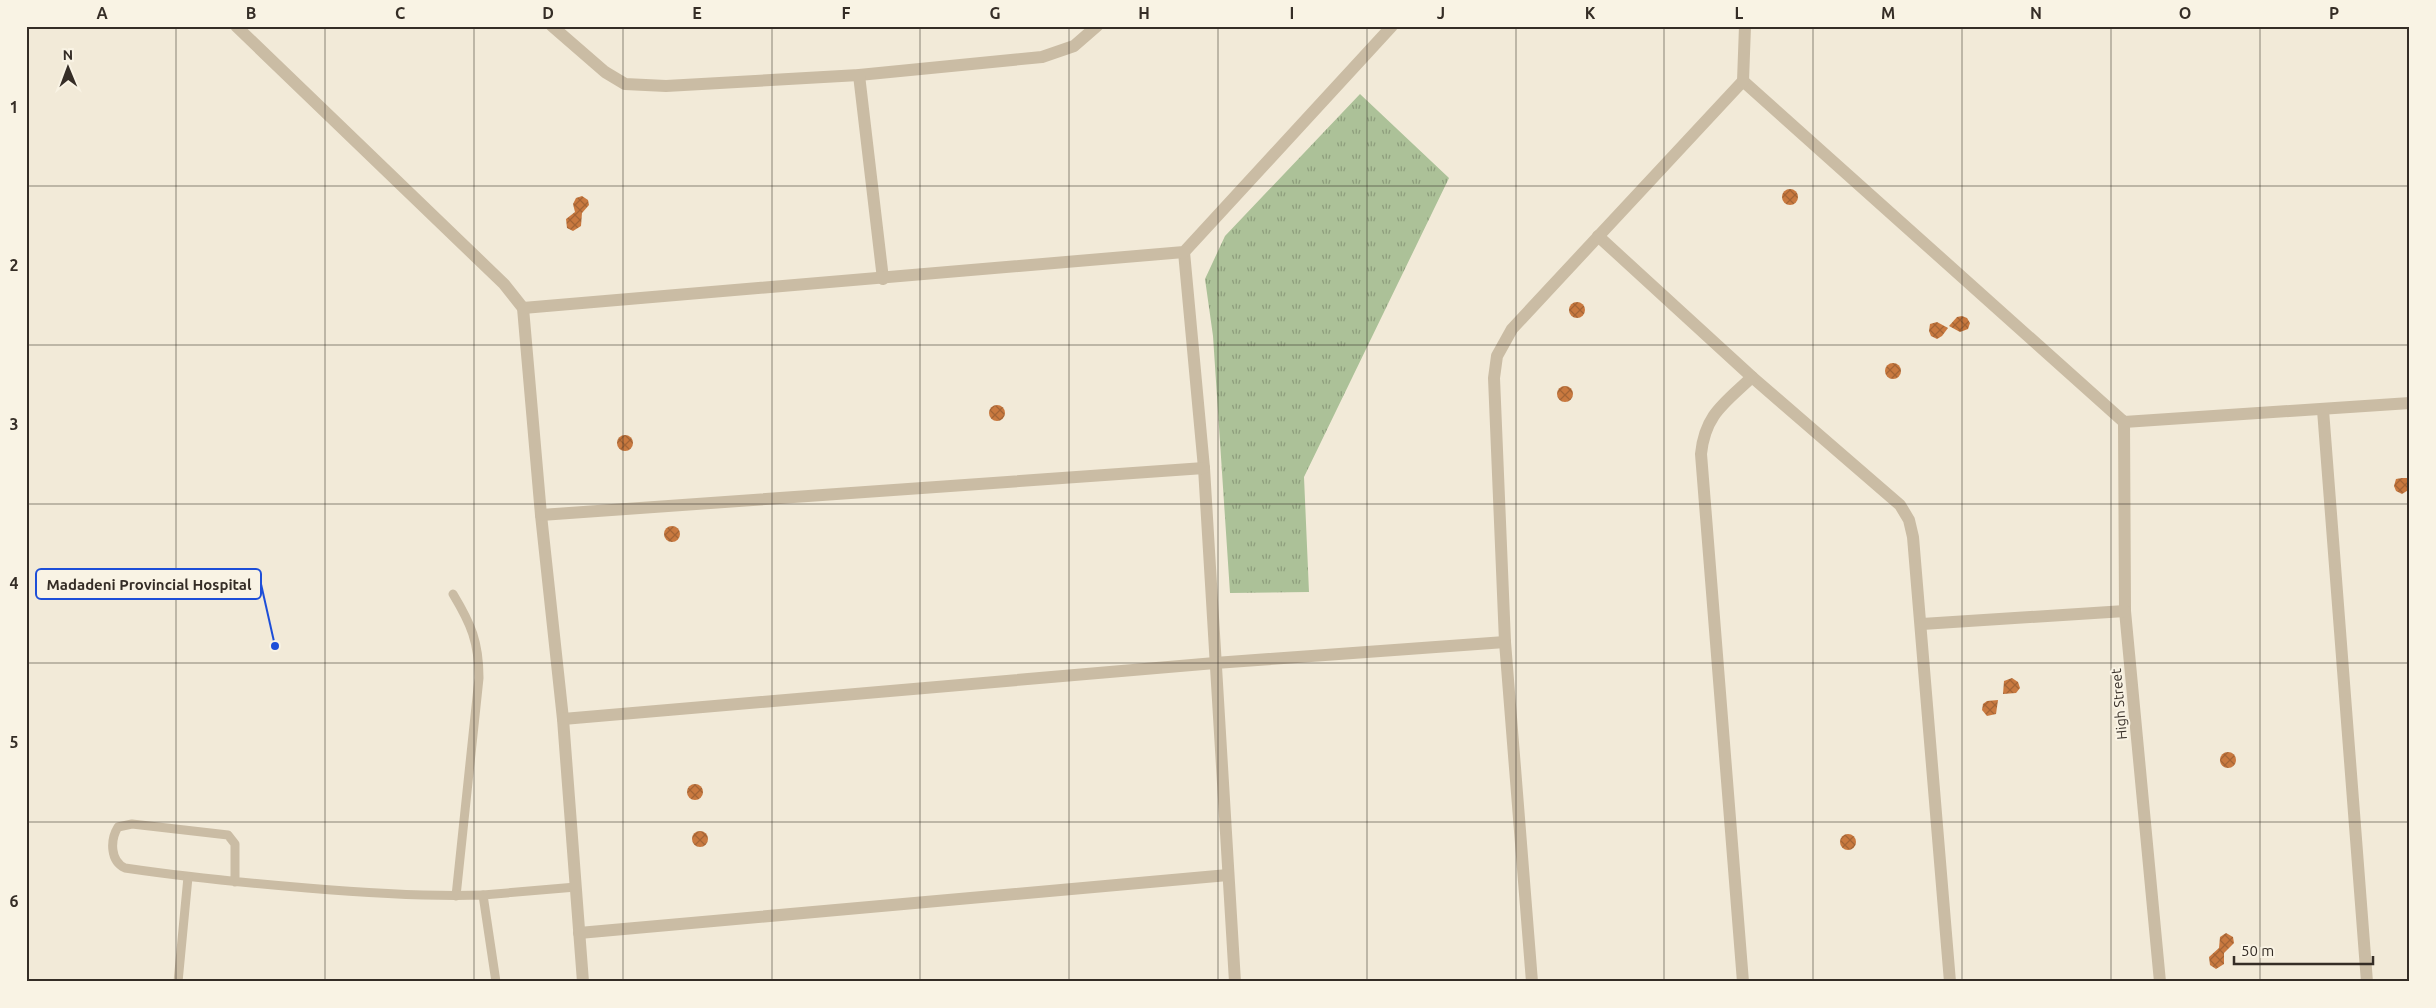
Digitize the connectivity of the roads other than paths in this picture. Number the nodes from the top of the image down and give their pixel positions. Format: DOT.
graph roads {
  1 [pos="236,26"];
  2 [pos="552,26"];
  3 [pos="1096,26"];
  4 [pos="1392,26"];
  5 [pos="1745,26"];
  6 [pos="860,76"];
  7 [pos="1743,81"];
  8 [pos="1598,236"];
  9 [pos="1184,252"];
  10 [pos="883,279"];
  11 [pos="524,308"];
  12 [pos="1752,376"];
  13 [pos="2410,403"];
  14 [pos="2323,410"];
  15 [pos="2124,422"];
  16 [pos="1204,468"];
  17 [pos="541,515"];
  18 [pos="453,594"];
  19 [pos="2125,611"];
  20 [pos="1922,624"];
  21 [pos="1505,642"];
  22 [pos="1215,663"];
  23 [pos="563,719"];
  24 [pos="1228,875"];
  25 [pos="188,877"];
  26 [pos="234,882"];
  27 [pos="576,887"];
  28 [pos="483,895"];
  29 [pos="456,896"];
  30 [pos="579,933"];
  31 [pos="178,982"];
  32 [pos="496,982"];
  33 [pos="583,982"];
  34 [pos="1235,982"];
  35 [pos="1532,982"];
  36 [pos="1743,982"];
  37 [pos="1950,982"];
  38 [pos="2160,982"];
  39 [pos="2367,982"];
  1 -- 11 [label="street"];
  2 -- 6 [label="street"];
  3 -- 6 [label="street"];
  4 -- 9 [label="street"];
  5 -- 7 [label="street"];
  6 -- 10 [label="street"];
  7 -- 8 [label="street"];
  7 -- 15 [label="street"];
  8 -- 12 [label="street"];
  8 -- 21 [label="street"];
  9 -- 10 [label="street"];
  9 -- 16 [label="street"];
  10 -- 11 [label="street"];
  11 -- 17 [label="street"];
  12 -- 20 [label="street"];
  12 -- 36 [label="street"];
  13 -- 14 [label="street"];
  14 -- 15 [label="street"];
  14 -- 39 [label="street"];
  15 -- 19 [label="street, High Street"];
  16 -- 17 [label="street"];
  16 -- 22 [label="street"];
  17 -- 23 [label="street"];
  18 -- 29 [label="lane"];
  19 -- 20 [label="street"];
  19 -- 38 [label="street, High Street"];
  20 -- 37 [label="street"];
  21 -- 22 [label="street"];
  21 -- 35 [label="street"];
  22 -- 23 [label="street"];
  22 -- 24 [label="street"];
  23 -- 27 [label="street"];
  24 -- 30 [label="street"];
  24 -- 34 [label="street"];
  25 -- 26 [label="lane"];
  25 -- 26 [label="lane"];
  25 -- 31 [label="lane"];
  26 -- 29 [label="lane"];
  27 -- 28 [label="lane"];
  27 -- 30 [label="street"];
  28 -- 29 [label="lane"];
  28 -- 32 [label="lane"];
  30 -- 33 [label="street"];
}
